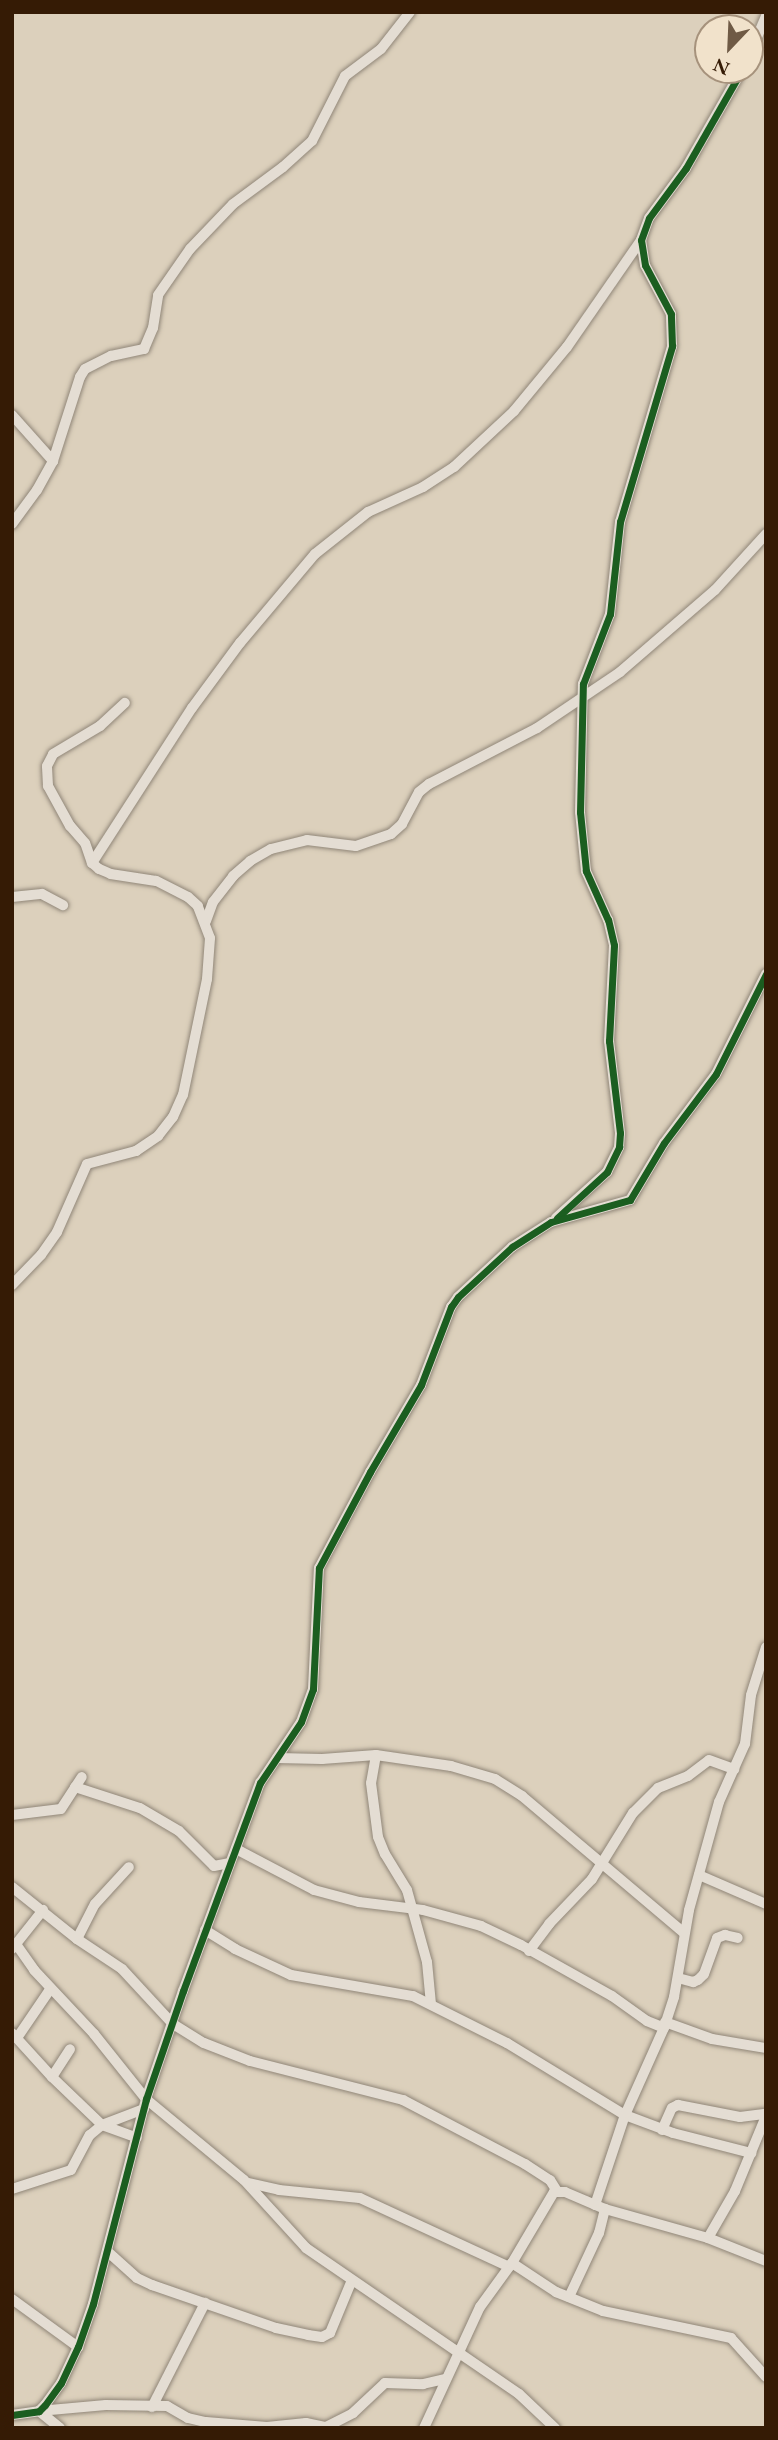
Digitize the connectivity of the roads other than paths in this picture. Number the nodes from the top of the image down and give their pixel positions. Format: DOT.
graph roads {
  1 [pos="410,12"];
  2 [pos="402,18"];
  3 [pos="734,84"];
  4 [pos="641,240"];
  5 [pos="12,415"];
  6 [pos="53,461"];
  7 [pos="12,524"];
  8 [pos="766,534"];
  9 [pos="584,697"];
  10 [pos="125,703"];
  11 [pos="92,863"];
  12 [pos="12,897"];
  13 [pos="63,905"];
  14 [pos="206,921"];
  15 [pos="766,974"];
  16 [pos="551,1222"];
  17 [pos="12,1285"];
  18 [pos="766,1647"];
  19 [pos="376,1755"];
  20 [pos="277,1758"];
  21 [pos="734,1769"];
  22 [pos="82,1777"];
  23 [pos="75,1787"];
  24 [pos="12,1815"];
  25 [pos="236,1849"];
  26 [pos="229,1863"];
  27 [pos="602,1864"];
  28 [pos="214,1866"];
  29 [pos="129,1867"];
  30 [pos="699,1875"];
  31 [pos="224,1880"];
  32 [pos="12,1887"];
  33 [pos="766,1904"];
  34 [pos="412,1909"];
  35 [pos="43,1910"];
  36 [pos="205,1930"];
  37 [pos="684,1933"];
  38 [pos="738,1938"];
  39 [pos="77,1939"];
  40 [pos="14,1947"];
  41 [pos="529,1951"];
  42 [pos="678,1978"];
  43 [pos="51,1988"];
  44 [pos="431,2004"];
  45 [pos="173,2024"];
  46 [pos="664,2025"];
  47 [pos="15,2035"];
  48 [pos="766,2048"];
  49 [pos="70,2049"];
  50 [pos="52,2077"];
  51 [pos="145,2104"];
  52 [pos="625,2115"];
  53 [pos="766,2115"];
  54 [pos="102,2124"];
  55 [pos="662,2130"];
  56 [pos="137,2138"];
  57 [pos="751,2153"];
  58 [pos="244,2180"];
  59 [pos="12,2189"];
  60 [pos="557,2191"];
  61 [pos="600,2207"];
  62 [pos="708,2238"];
  63 [pos="107,2251"];
  64 [pos="766,2261"];
  65 [pos="510,2265"];
  66 [pos="352,2280"];
  67 [pos="569,2297"];
  68 [pos="12,2299"];
  69 [pos="205,2303"];
  70 [pos="78,2347"];
  71 [pos="458,2354"];
  72 [pos="766,2377"];
  73 [pos="445,2379"];
  74 [pos="152,2407"];
  75 [pos="39,2411"];
  76 [pos="12,2415"];
  77 [pos="328,2427"];
  78 [pos="60,2428"];
  79 [pos="424,2428"];
  80 [pos="555,2428"];
  1 -- 2 [label="street"];
  2 -- 6 [label="street"];
  3 -- 4 [label="street"];
  4 -- 9 [label="street"];
  4 -- 11 [label="street"];
  5 -- 6 [label="street"];
  6 -- 7 [label="street"];
  8 -- 9 [label="street"];
  9 -- 14 [label="street"];
  9 -- 16 [label="street"];
  10 -- 11 [label="street"];
  11 -- 14 [label="street"];
  12 -- 13 [label="street"];
  14 -- 17 [label="street"];
  15 -- 16 [label="street"];
  16 -- 20 [label="street"];
  18 -- 21 [label="street"];
  19 -- 20 [label="street"];
  19 -- 27 [label="street"];
  19 -- 34 [label="street"];
  20 -- 25 [label="street"];
  21 -- 27 [label="street"];
  21 -- 30 [label="street"];
  22 -- 23 [label="street"];
  23 -- 24 [label="street"];
  23 -- 28 [label="street"];
  25 -- 26 [label="street"];
  25 -- 34 [label="street"];
  26 -- 28 [label="street"];
  26 -- 31 [label="street"];
  27 -- 37 [label="street"];
  27 -- 41 [label="street"];
  28 -- 31 [label="street"];
  29 -- 39 [label="street"];
  30 -- 33 [label="street"];
  30 -- 37 [label="street"];
  31 -- 36 [label="street"];
  32 -- 35 [label="street"];
  34 -- 41 [label="street"];
  34 -- 44 [label="street"];
  35 -- 39 [label="street"];
  35 -- 40 [label="street"];
  36 -- 44 [label="street"];
  36 -- 45 [label="street"];
  37 -- 42 [label="street"];
  38 -- 42 [label="street"];
  39 -- 45 [label="street"];
  40 -- 43 [label="street"];
  41 -- 46 [label="street"];
  42 -- 46 [label="street"];
  43 -- 47 [label="street"];
  43 -- 51 [label="street"];
  44 -- 52 [label="street"];
  45 -- 51 [label="street"];
  45 -- 60 [label="street"];
  46 -- 48 [label="street"];
  46 -- 52 [label="street"];
  47 -- 50 [label="street"];
  49 -- 50 [label="street"];
  50 -- 54 [label="street"];
  51 -- 54 [label="street"];
  51 -- 56 [label="street"];
  51 -- 58 [label="street"];
  52 -- 55 [label="street"];
  52 -- 61 [label="street"];
  53 -- 55 [label="street"];
  53 -- 57 [label="street"];
  54 -- 56 [label="street"];
  54 -- 59 [label="street"];
  55 -- 57 [label="street"];
  56 -- 63 [label="street"];
  57 -- 62 [label="street"];
  58 -- 65 [label="street"];
  58 -- 66 [label="street"];
  60 -- 61 [label="street"];
  60 -- 65 [label="street"];
  61 -- 62 [label="street"];
  61 -- 67 [label="street"];
  62 -- 64 [label="street"];
  63 -- 69 [label="street"];
  63 -- 70 [label="street"];
  65 -- 67 [label="street"];
  65 -- 71 [label="street"];
  66 -- 69 [label="street"];
  66 -- 71 [label="street"];
  67 -- 72 [label="street"];
  68 -- 70 [label="street"];
  69 -- 74 [label="street"];
  70 -- 75 [label="street"];
  71 -- 73 [label="street"];
  71 -- 80 [label="street"];
  73 -- 77 [label="street"];
  73 -- 79 [label="street"];
  74 -- 75 [label="street"];
  74 -- 77 [label="street"];
  75 -- 76 [label="street"];
  75 -- 78 [label="street"];
}
